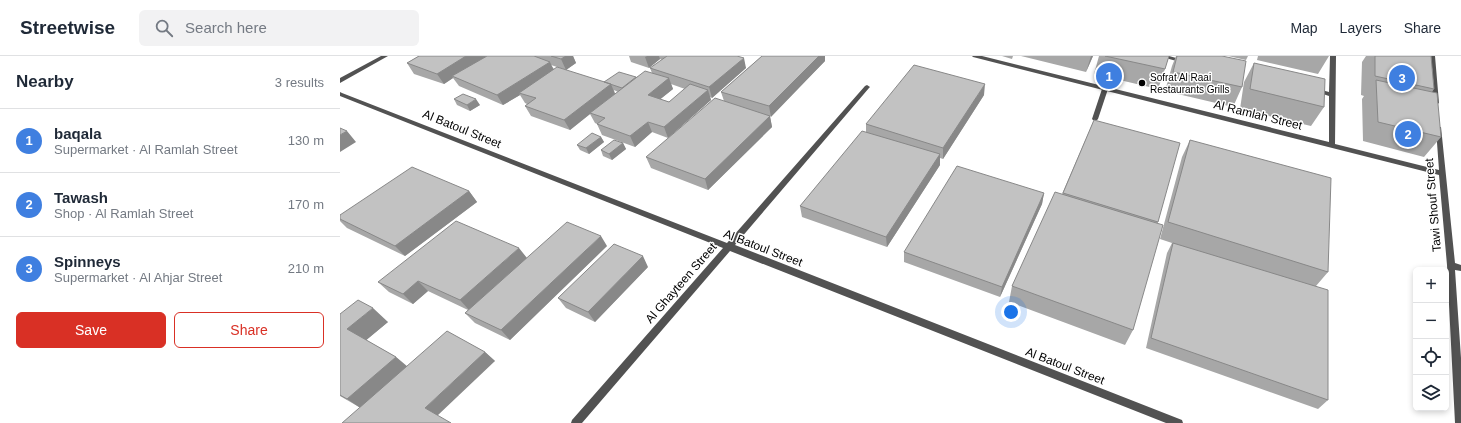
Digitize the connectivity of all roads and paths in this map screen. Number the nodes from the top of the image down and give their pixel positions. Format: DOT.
graph roads {
  1 [pos="385,56"];
  2 [pos="975,56"];
  3 [pos="1161,56"];
  4 [pos="1333,56"];
  5 [pos="1432,56"];
  6 [pos="1192,63"];
  7 [pos="340,81"];
  8 [pos="867,87"];
  9 [pos="1105,89"];
  10 [pos="1309,89"];
  11 [pos="340,94"];
  12 [pos="1333,95"];
  13 [pos="1095,119"];
  14 [pos="1332,145"];
  15 [pos="1443,173"];
  16 [pos="728,247"];
  17 [pos="1451,265"];
  18 [pos="1461,268"];
  19 [pos="576,423"];
  20 [pos="1178,423"];
  21 [pos="1460,423"];
  1 -- 7 [label="street"];
  2 -- 9 [label="street, Al Ramlah Street"];
  3 -- 6 [label="street"];
  4 -- 12 [label="street"];
  5 -- 15 [label="street, Tawi Shouf Street"];
  8 -- 16 [label="street, Al Ghayteen Street"];
  9 -- 13 [label="street"];
  9 -- 14 [label="street, Al Ramlah Street"];
  10 -- 12 [label="street"];
  11 -- 16 [label="street, Al Batoul Street"];
  12 -- 14 [label="street"];
  14 -- 15 [label="street, Al Ramlah Street"];
  15 -- 17 [label="street, Tawi Shouf Street"];
  16 -- 19 [label="street, Al Ghayteen Street"];
  16 -- 20 [label="street, Al Batoul Street"];
  17 -- 18 [label="street"];
  17 -- 21 [label="street, Tawi Shouf Street"];
}
